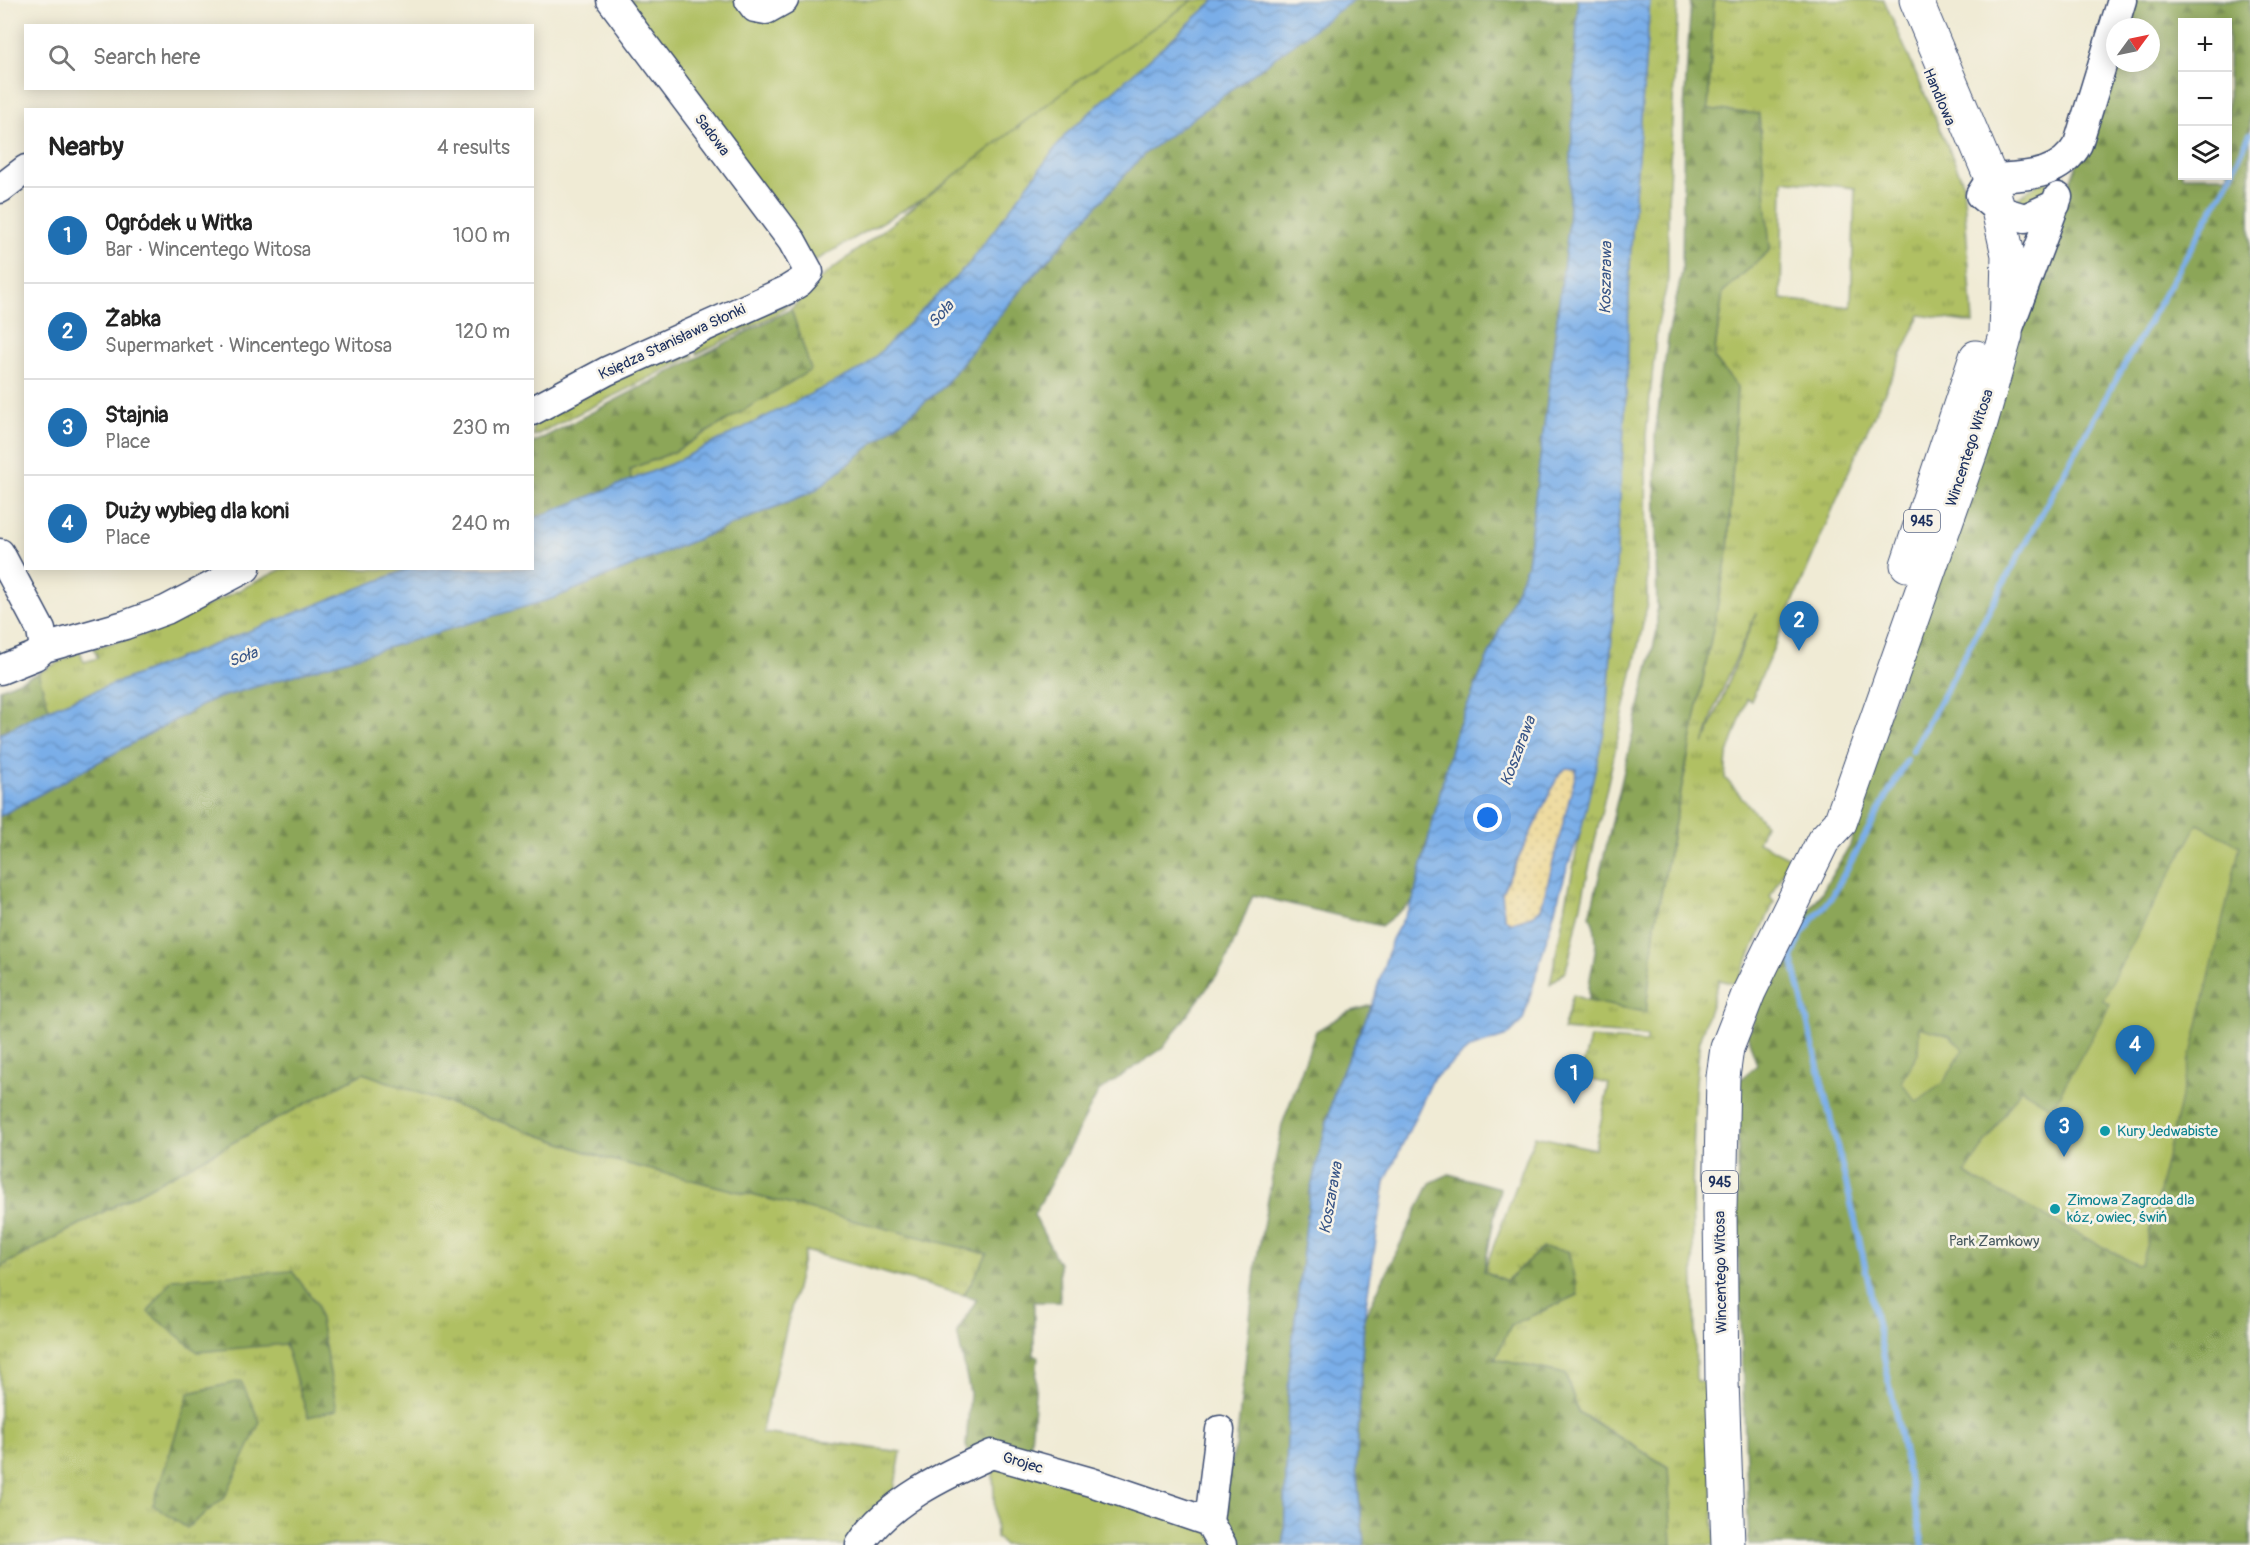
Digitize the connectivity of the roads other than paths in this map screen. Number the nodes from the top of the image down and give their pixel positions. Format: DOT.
graph roads {
  1 [pos="611,0"];
  2 [pos="749,0"];
  3 [pos="784,0"];
  4 [pos="1898,0"];
  5 [pos="1916,0"];
  6 [pos="2122,0"];
  7 [pos="2078,144"];
  8 [pos="24,171"];
  9 [pos="0,189"];
  10 [pos="1990,194"];
  11 [pos="2056,204"];
  12 [pos="809,272"];
  13 [pos="2006,335"];
  14 [pos="534,410"];
  15 [pos="0,553"];
  16 [pos="242,570"];
  17 [pos="44,648"];
  18 [pos="0,670"];
  19 [pos="1823,841"];
  20 [pos="1220,1430"];
  21 [pos="1215,1534"];
  22 [pos="860,1545"];
  23 [pos="1728,1545"];
  1 -- 12 [label="street, Sadowa"];
  2 -- 3 [label="street"];
  4 -- 10 [label="main road, Handlowa / 945"];
  5 -- 10 [label="main road, Handlowa / 945"];
  6 -- 7 [label="street"];
  7 -- 10 [label="street"];
  7 -- 11 [label="street"];
  8 -- 9 [label="street"];
  10 -- 11 [label="street"];
  10 -- 13 [label="main road, Wincentego Witosa / 945"];
  10 -- 19 [label="main road, Wincentego Witosa / 945"];
  11 -- 13 [label="street"];
  12 -- 14 [label="street, Księdza Stanisława Słonki"];
  13 -- 19 [label="main road, Wincentego Witosa / 945"];
  15 -- 17 [label="street"];
  16 -- 17 [label="street"];
  17 -- 18 [label="street"];
  19 -- 23 [label="main road, Wincentego Witosa / 945"];
  20 -- 21 [label="street"];
  21 -- 22 [label="street, Grojec"];
}
